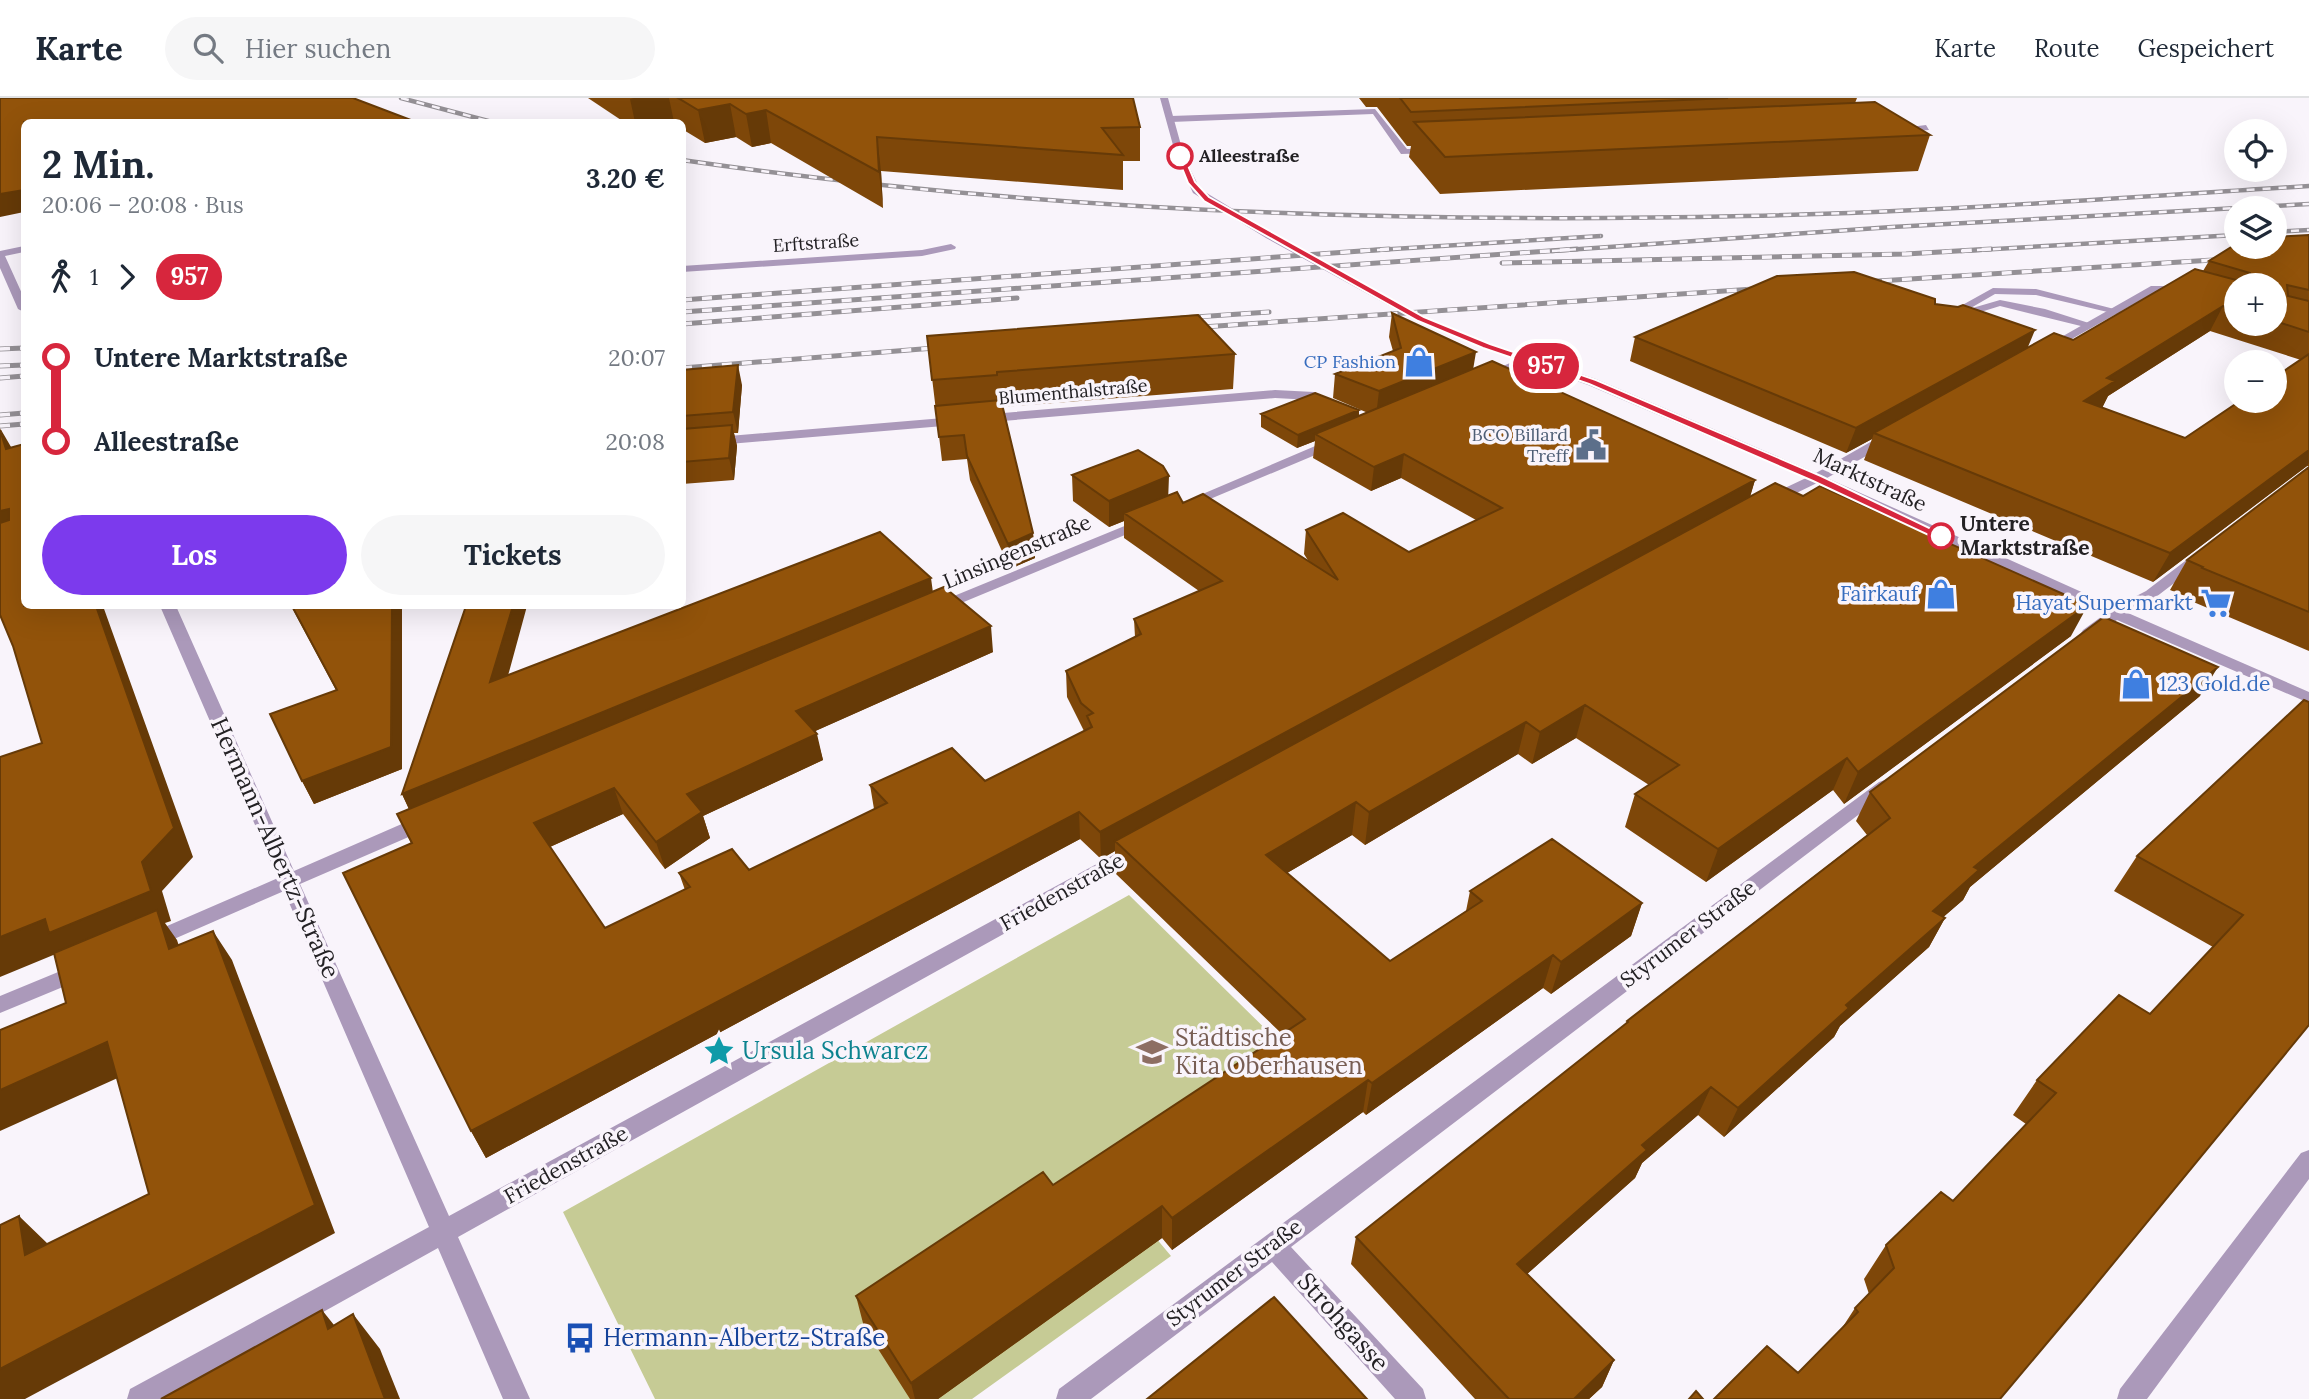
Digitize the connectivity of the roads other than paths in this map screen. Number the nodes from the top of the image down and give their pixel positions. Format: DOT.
graph roads {
  1 [pos="1164,98"];
  2 [pos="1173,98"];
  3 [pos="1364,98"];
  4 [pos="1375,111"];
  5 [pos="1171,119"];
  6 [pos="1926,128"];
  7 [pos="1885,130"];
  8 [pos="1444,150"];
  9 [pos="951,247"];
  10 [pos="21,251"];
  11 [pos="0,256"];
  12 [pos="686,269"];
  13 [pos="2203,294"];
  14 [pos="21,302"];
  15 [pos="2116,311"];
  16 [pos="2089,325"];
  17 [pos="2033,356"];
  18 [pos="1528,360"];
  19 [pos="1465,387"];
  20 [pos="1347,409"];
  21 [pos="1897,433"];
  22 [pos="1352,435"];
  23 [pos="686,444"];
  24 [pos="1817,478"];
  25 [pos="1757,508"];
  26 [pos="2206,552"];
  27 [pos="169,609"];
  28 [pos="2116,613"];
  29 [pos="917,617"];
  30 [pos="2071,647"];
  31 [pos="2309,698"];
  32 [pos="1905,772"];
  33 [pos="437,817"];
  34 [pos="1152,843"];
  35 [pos="290,882"];
  36 [pos="139,946"];
  37 [pos="101,962"];
  38 [pos="0,1005"];
  39 [pos="2309,1160"];
  40 [pos="444,1232"];
  41 [pos="1272,1244"];
  42 [pos="141,1399"];
  43 [pos="517,1399"];
  44 [pos="1069,1399"];
  45 [pos="1413,1399"];
  46 [pos="2130,1399"];
  1 -- 2 [label="street"];
  1 -- 5 [label="street"];
  3 -- 4 [label="street"];
  4 -- 5 [label="street"];
  4 -- 8 [label="street"];
  5 -- 18 [label="street, Marktstraße"];
  6 -- 7 [label="street"];
  9 -- 12 [label="street, Erftstraße"];
  10 -- 11 [label="street"];
  11 -- 14 [label="street"];
  13 -- 15 [label="street"];
  15 -- 16 [label="street"];
  15 -- 16 [label="street"];
  16 -- 17 [label="street"];
  18 -- 19 [label="street"];
  18 -- 24 [label="street, Marktstraße"];
  20 -- 23 [label="street, Blumenthalstraße"];
  21 -- 24 [label="street"];
  22 -- 29 [label="street, Linsingenstraße"];
  24 -- 25 [label="street"];
  24 -- 28 [label="street, Marktstraße"];
  26 -- 28 [label="street"];
  27 -- 35 [label="street, Hermann-Albertz-Straße"];
  28 -- 30 [label="street"];
  28 -- 31 [label="street, Marktstraße"];
  32 -- 41 [label="street, Styrumer Straße"];
  33 -- 35 [label="street"];
  34 -- 40 [label="street, Friedenstraße"];
  35 -- 36 [label="street"];
  35 -- 40 [label="street, Hermann-Albertz-Straße"];
  37 -- 38 [label="street"];
  39 -- 46 [label="street"];
  40 -- 42 [label="street, Friedenstraße"];
  40 -- 43 [label="street, Hermann-Albertz-Straße"];
  41 -- 44 [label="street, Styrumer Straße"];
  41 -- 45 [label="street, Strohgasse"];
}
